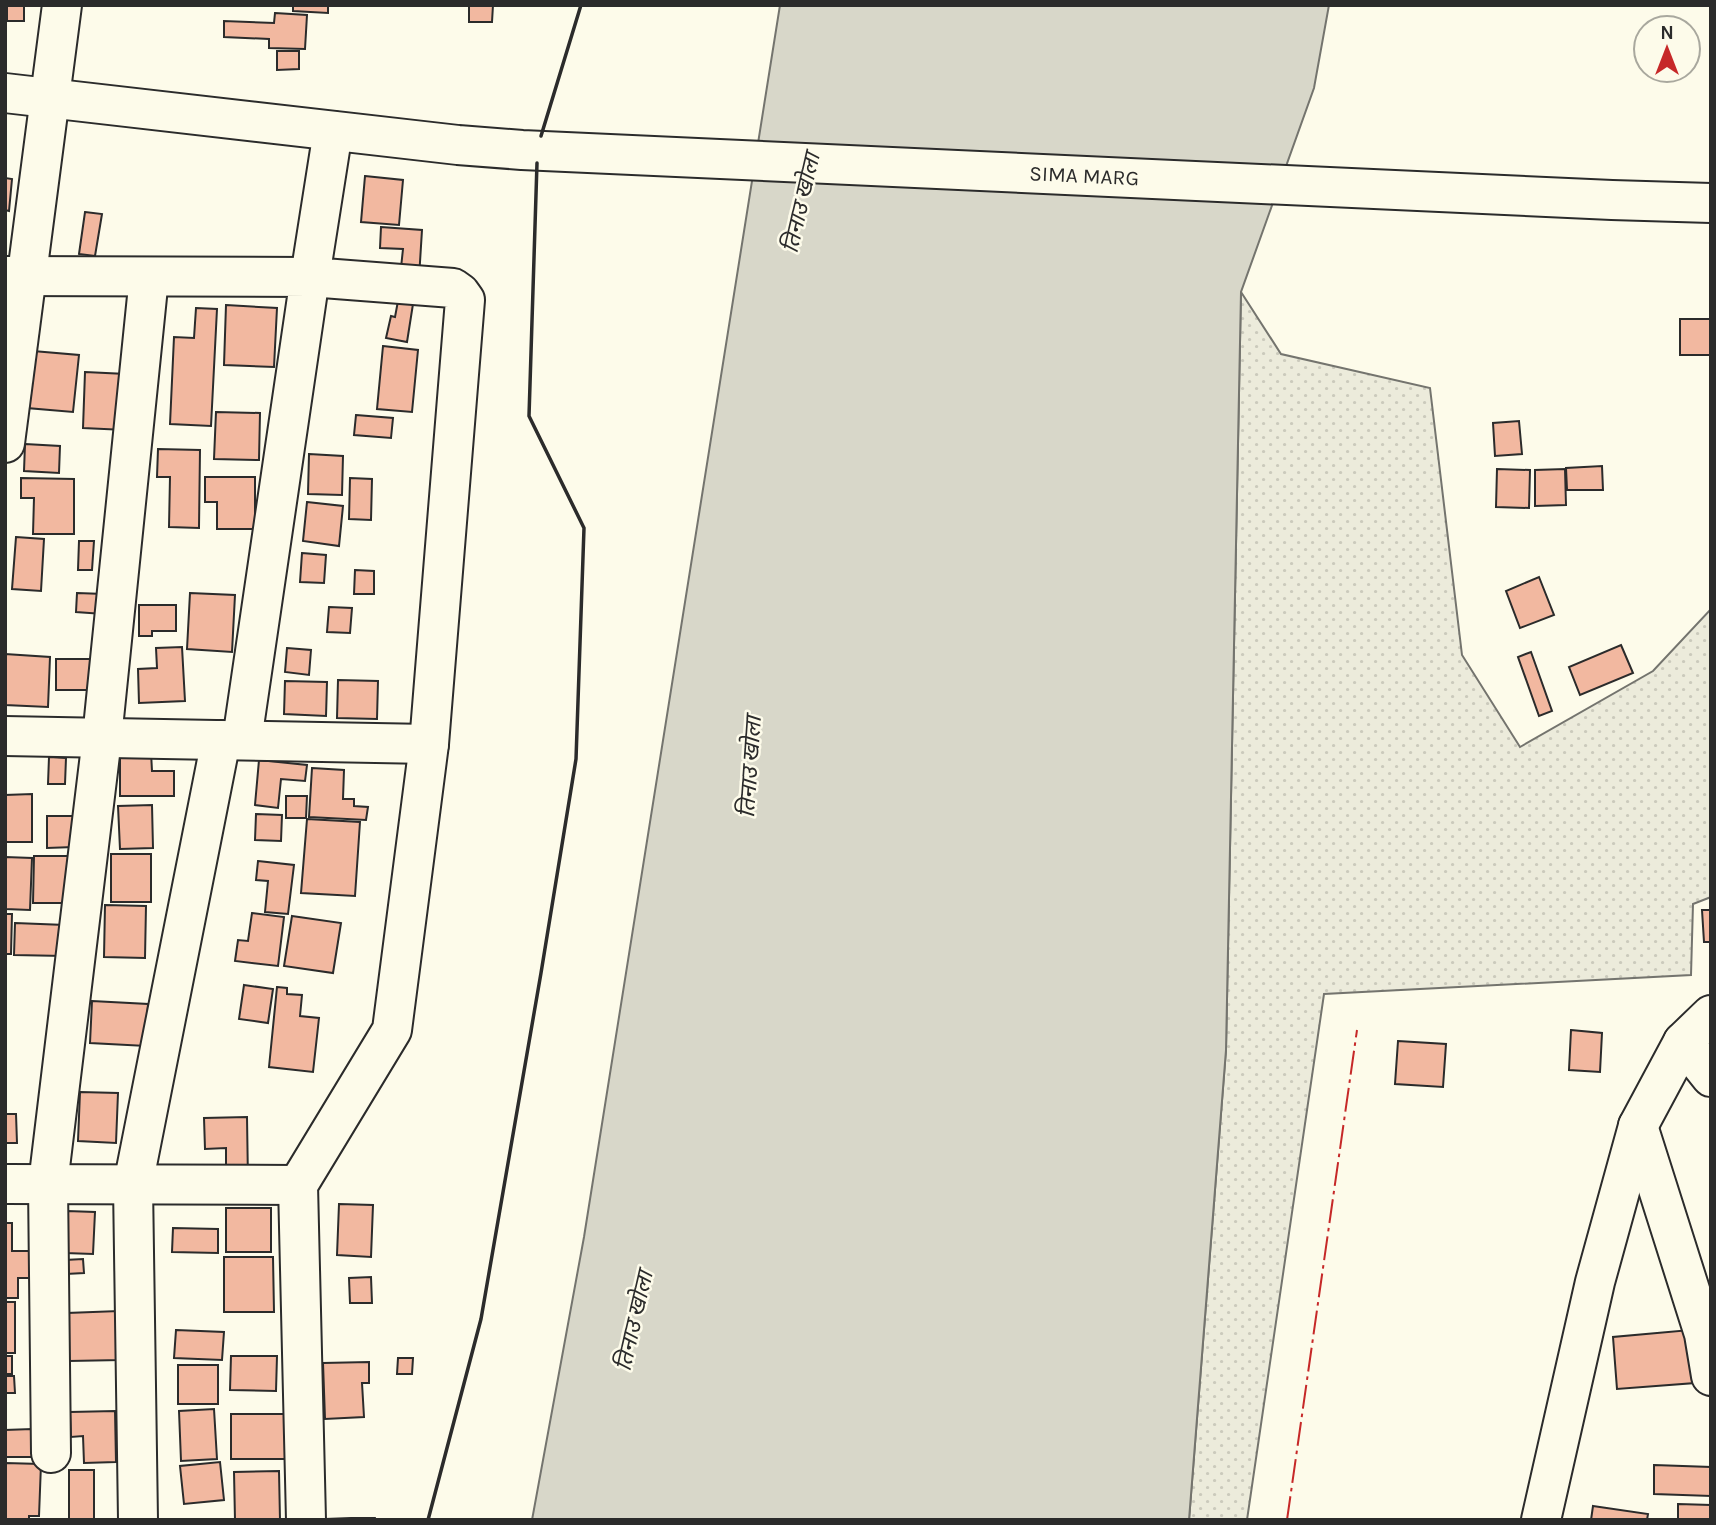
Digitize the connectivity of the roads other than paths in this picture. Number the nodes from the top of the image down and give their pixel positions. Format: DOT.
graph roads {
  1 [pos="62,5"];
  2 [pos="5,93"];
  3 [pos="49,99"];
  4 [pos="333,131"];
  5 [pos="1695,203"];
  6 [pos="16,276"];
  7 [pos="149,277"];
  8 [pos="310,277"];
  9 [pos="5,443"];
  10 [pos="5,736"];
  11 [pos="102,738"];
  12 [pos="231,740"];
  13 [pos="429,744"];
  14 [pos="1711,1015"];
  15 [pos="1683,1042"];
  16 [pos="1711,1077"];
  17 [pos="1637,1126"];
  18 [pos="5,1184"];
  19 [pos="48,1184"];
  20 [pos="133,1185"];
  21 [pos="298,1185"];
  22 [pos="1711,1376"];
  23 [pos="51,1453"];
  24 [pos="1542,1518"];
  25 [pos="138,1520"];
  26 [pos="306,1520"];
  1 -- 3 [label="street"];
  2 -- 3 [label="street, SIMA MARG"];
  3 -- 4 [label="street, SIMA MARG"];
  3 -- 6 [label="street"];
  4 -- 5 [label="street, SIMA MARG"];
  4 -- 8 [label="street"];
  6 -- 7 [label="street"];
  6 -- 9 [label="street"];
  7 -- 8 [label="street"];
  7 -- 11 [label="street"];
  8 -- 12 [label="street"];
  8 -- 13 [label="street"];
  10 -- 11 [label="street"];
  11 -- 12 [label="street"];
  11 -- 19 [label="street"];
  12 -- 13 [label="street"];
  12 -- 20 [label="street"];
  13 -- 21 [label="street"];
  14 -- 15 [label="street"];
  15 -- 16 [label="street"];
  15 -- 17 [label="street"];
  17 -- 22 [label="street"];
  17 -- 24 [label="street"];
  18 -- 19 [label="street"];
  19 -- 20 [label="street"];
  19 -- 23 [label="street"];
  20 -- 21 [label="street"];
  20 -- 25 [label="street"];
  21 -- 26 [label="street"];
}
